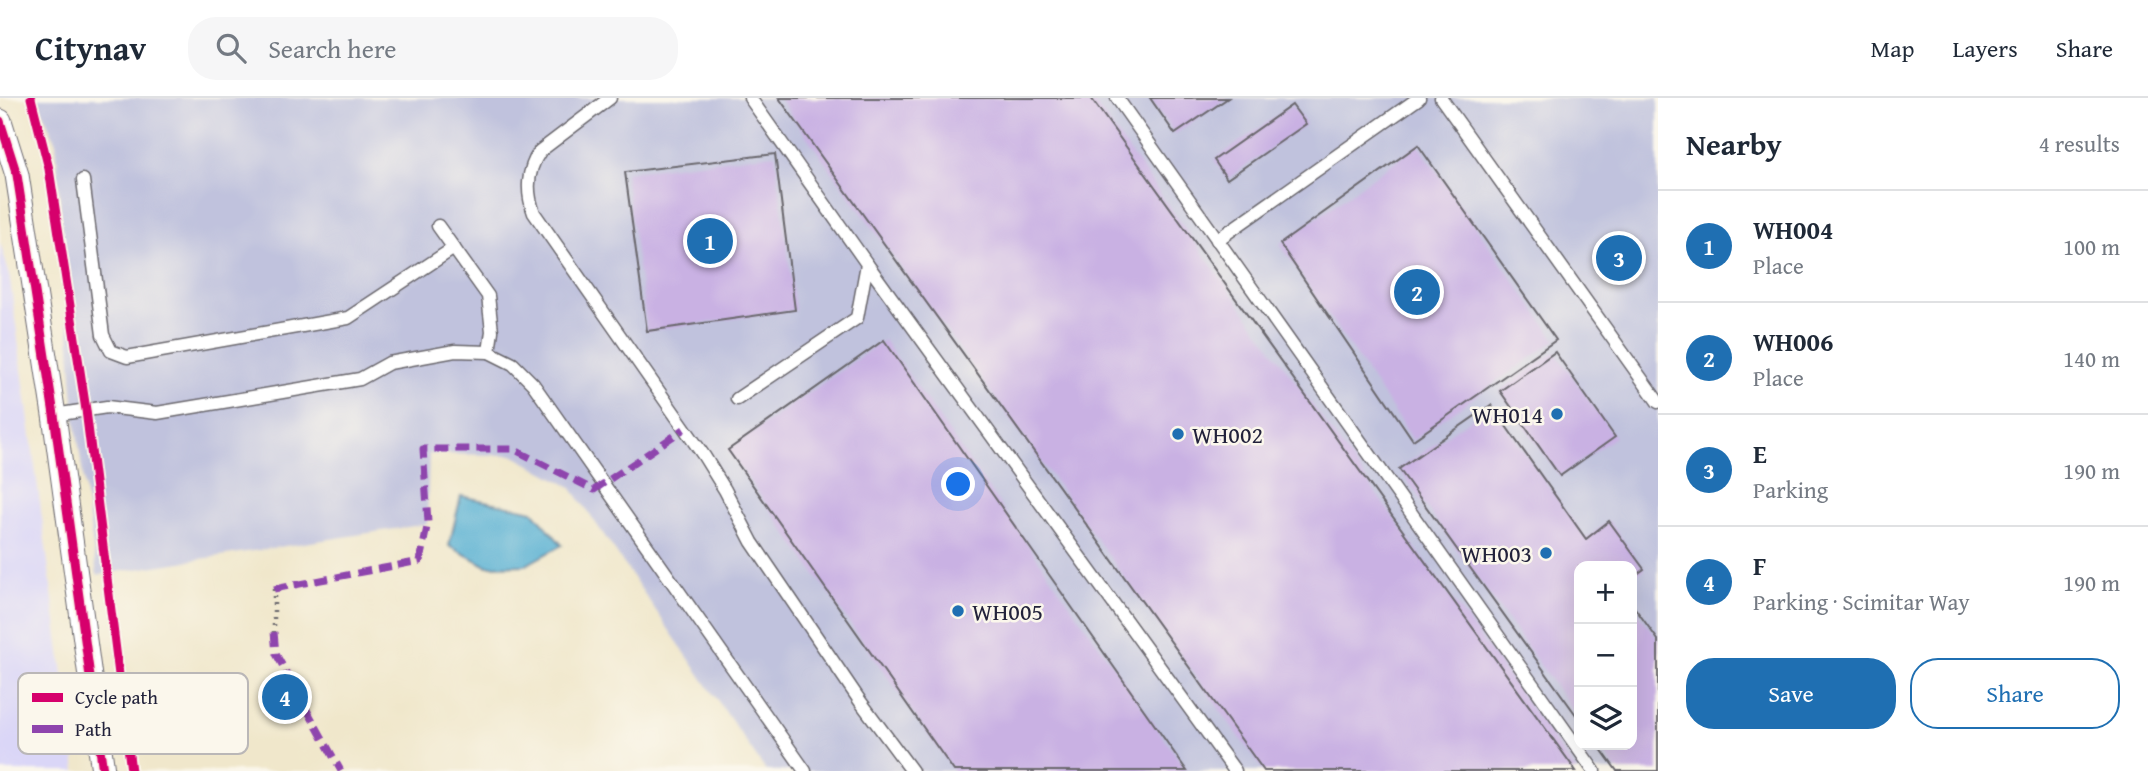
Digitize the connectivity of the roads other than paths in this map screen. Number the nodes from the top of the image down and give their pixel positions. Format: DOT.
graph roads {
  1 [pos="610,98"];
  2 [pos="750,98"];
  3 [pos="1116,98"];
  4 [pos="1419,98"];
  5 [pos="1441,98"];
  6 [pos="0,121"];
  7 [pos="83,180"];
  8 [pos="438,226"];
  9 [pos="1217,240"];
  10 [pos="454,248"];
  11 [pos="867,264"];
  12 [pos="489,352"];
  13 [pos="737,399"];
  14 [pos="1658,402"];
  15 [pos="54,415"];
  16 [pos="90,673"];
  17 [pos="805,771"];
  18 [pos="912,771"];
  19 [pos="1235,771"];
  20 [pos="1594,771"];
  1 -- 18 [label="lane"];
  2 -- 11 [label="lane"];
  3 -- 9 [label="lane"];
  4 -- 9 [label="lane"];
  5 -- 14 [label="lane"];
  6 -- 15 [label="street"];
  7 -- 10 [label="lane"];
  8 -- 10 [label="lane"];
  9 -- 20 [label="lane"];
  10 -- 12 [label="lane"];
  11 -- 13 [label="lane"];
  11 -- 19 [label="lane"];
  12 -- 15 [label="lane"];
  12 -- 17 [label="lane"];
  15 -- 16 [label="street"];
}
